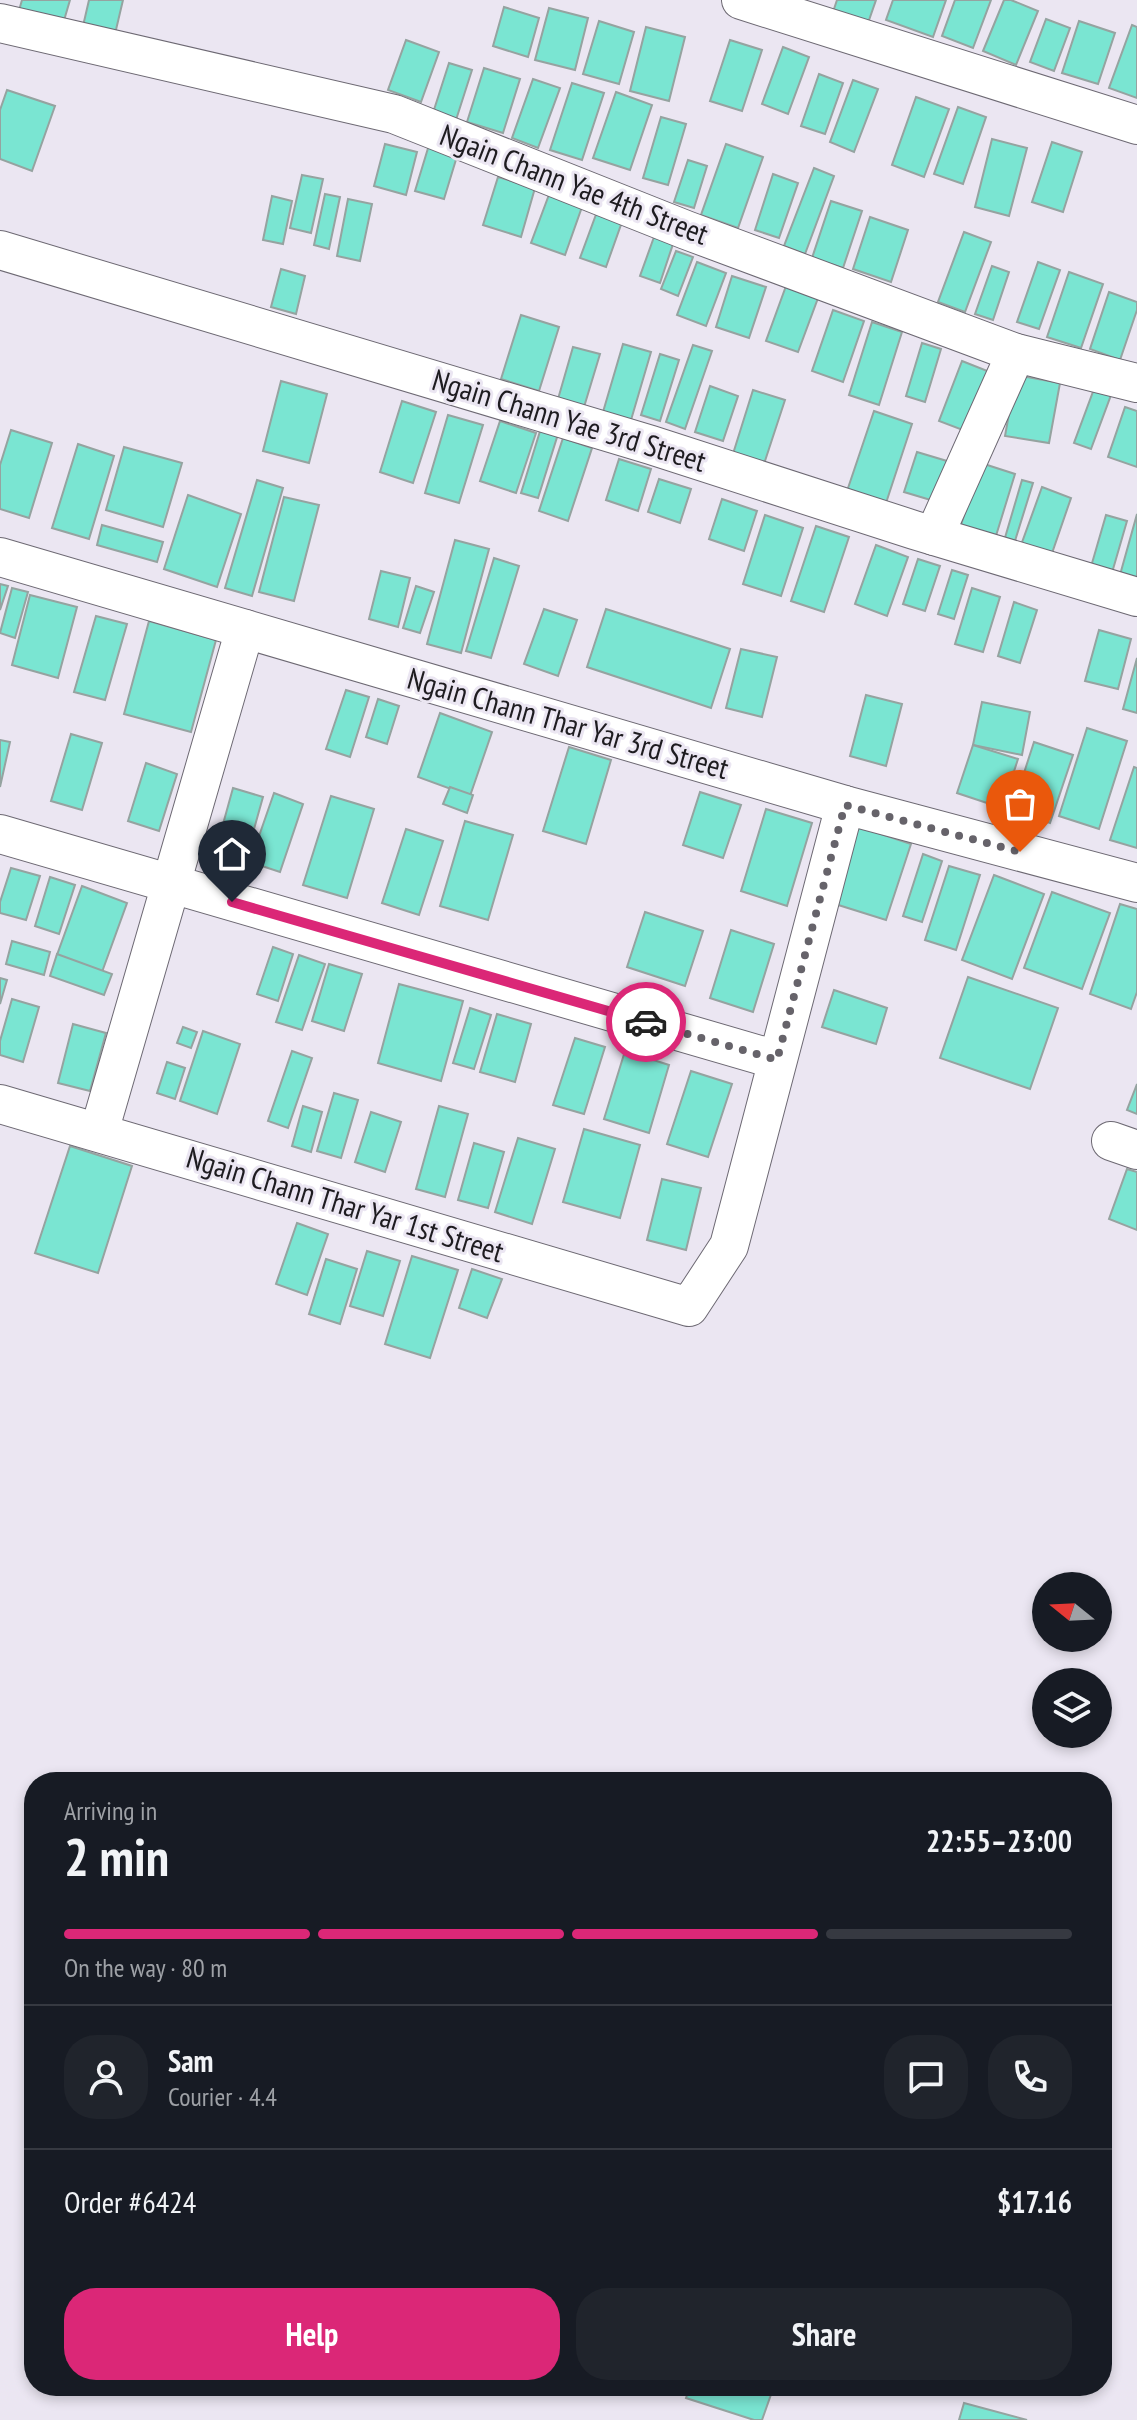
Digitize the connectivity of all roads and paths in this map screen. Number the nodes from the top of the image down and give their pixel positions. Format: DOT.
graph roads {
  1 [pos="741,0"];
  2 [pos="0,23"];
  3 [pos="1137,125"];
  4 [pos="0,250"];
  5 [pos="1016,353"];
  6 [pos="1137,383"];
  7 [pos="934,536"];
  8 [pos="0,557"];
  9 [pos="1137,597"];
  10 [pos="245,629"];
  11 [pos="845,805"];
  12 [pos="0,834"];
  13 [pos="1137,883"];
  14 [pos="171,885"];
  15 [pos="777,1060"];
  16 [pos="0,1104"];
  17 [pos="99,1132"];
  1 -- 3 [label="street"];
  2 -- 5 [label="street, Ngain Chann Yae 4th Street"];
  4 -- 7 [label="street, Ngain Chann Yae 3rd Street"];
  5 -- 6 [label="street, Ngain Chann Yae 4th Street"];
  5 -- 7 [label="street"];
  7 -- 9 [label="street, Ngain Chann Yae 3rd Street"];
  8 -- 10 [label="street, Ngain Chann Thar Yar 3rd Street"];
  10 -- 11 [label="street, Ngain Chann Thar Yar 3rd Street"];
  10 -- 14 [label="street"];
  11 -- 13 [label="street, Ngain Chann Thar Yar 3rd Street"];
  11 -- 15 [label="street"];
  12 -- 14 [label="street"];
  14 -- 15 [label="street"];
  14 -- 17 [label="street"];
  15 -- 17 [label="street, Ngain Chann Thar Yar 1st Street"];
  16 -- 17 [label="street, Ngain Chann Thar Yar 1st Street"];
}
